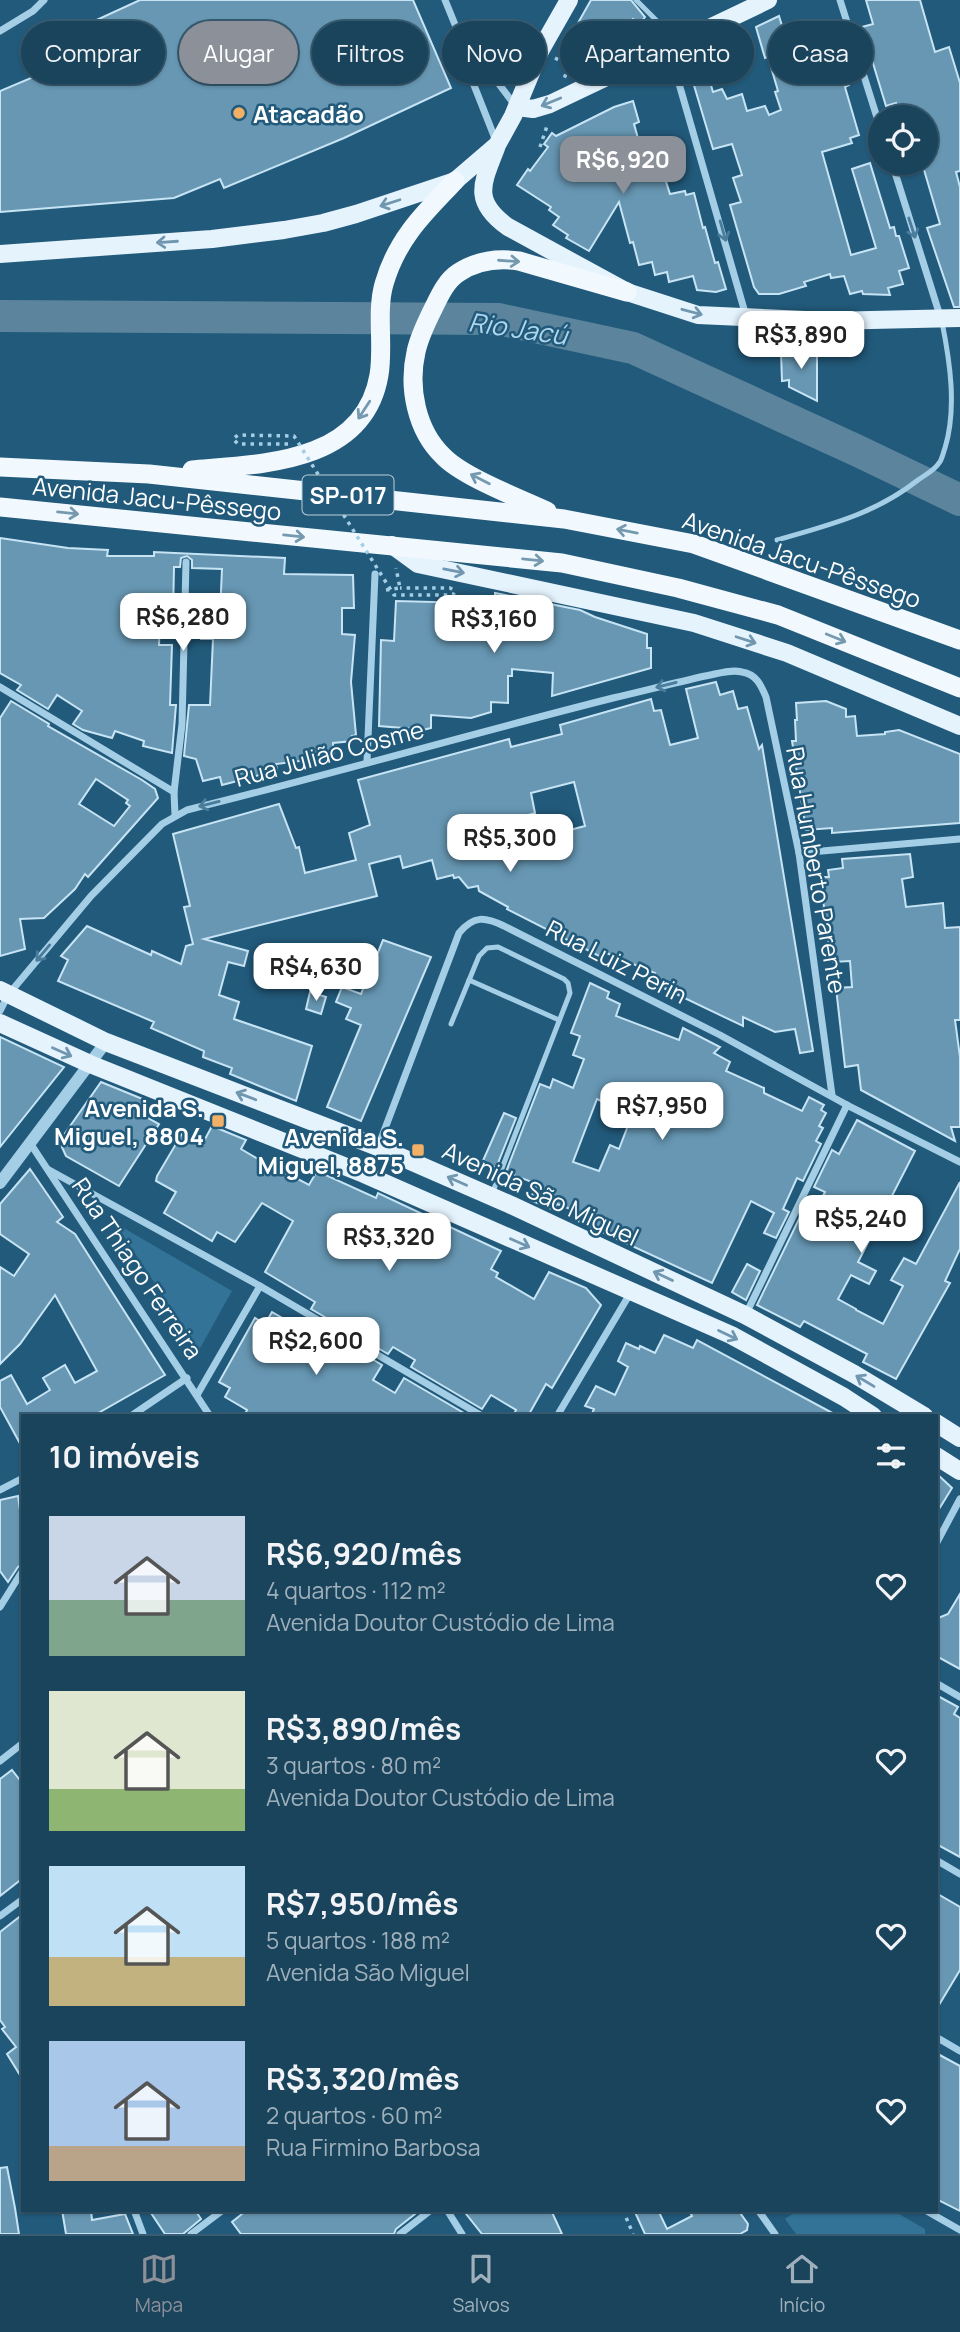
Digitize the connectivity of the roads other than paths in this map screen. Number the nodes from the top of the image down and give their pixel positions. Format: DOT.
graph roads {
  1 [pos="44,0"];
  2 [pos="445,0"];
  3 [pos="569,0"];
  4 [pos="636,0"];
  5 [pos="768,0"];
  6 [pos="840,0"];
  7 [pos="454,21"];
  8 [pos="653,21"];
  9 [pos="725,21"];
  10 [pos="0,31"];
  11 [pos="546,40"];
  12 [pos="473,84"];
  13 [pos="500,84"];
  14 [pos="526,84"];
  15 [pos="593,84"];
  16 [pos="684,84"];
  17 [pos="873,105"];
  18 [pos="517,107"];
  19 [pos="497,145"];
  20 [pos="896,175"];
  21 [pos="455,181"];
  22 [pos="0,254"];
  23 [pos="627,292"];
  24 [pos="747,319"];
  25 [pos="952,321"];
  26 [pos="0,467"];
  27 [pos="149,474"];
  28 [pos="1,512"];
  29 [pos="564,519"];
  30 [pos="777,540"];
  31 [pos="392,545"];
  32 [pos="187,562"];
  33 [pos="375,574"];
  34 [pos="960,640"];
  35 [pos="732,671"];
  36 [pos="0,687"];
  37 [pos="960,688"];
  38 [pos="960,726"];
  39 [pos="367,761"];
  40 [pos="174,792"];
  41 [pos="174,815"];
  42 [pos="960,839"];
  43 [pos="799,853"];
  44 [pos="469,980"];
  45 [pos="4,992"];
  46 [pos="0,1011"];
  47 [pos="559,1020"];
  48 [pos="0,1023"];
  49 [pos="451,1024"];
  50 [pos="106,1042"];
  51 [pos="90,1064"];
  52 [pos="832,1096"];
  53 [pos="848,1105"];
  54 [pos="30,1143"];
  55 [pos="378,1147"];
  56 [pos="960,1162"];
  57 [pos="49,1170"];
  58 [pos="0,1182"];
  59 [pos="491,1196"];
  60 [pos="260,1286"];
  61 [pos="632,1292"];
  62 [pos="745,1315"];
  63 [pos="187,1378"];
  64 [pos="197,1395"];
  65 [pos="134,1414"];
  66 [pos="210,1414"];
  67 [pos="479,1414"];
  68 [pos="557,1414"];
  69 [pos="870,1414"];
  70 [pos="921,1414"];
  71 [pos="938,1424"];
  72 [pos="960,1438"];
  73 [pos="938,1457"];
  74 [pos="960,1471"];
  75 [pos="21,1479"];
  76 [pos="0,1490"];
  77 [pos="960,1499"];
  78 [pos="938,1540"];
  79 [pos="21,1573"];
  80 [pos="0,1607"];
  81 [pos="938,1684"];
  82 [pos="960,1697"];
  83 [pos="21,1745"];
  84 [pos="0,1761"];
  85 [pos="938,1861"];
  86 [pos="960,1874"];
  87 [pos="21,1900"];
  88 [pos="0,1916"];
  89 [pos="938,2038"];
  90 [pos="960,2051"];
  91 [pos="135,2212"];
  92 [pos="220,2212"];
  93 [pos="428,2212"];
  94 [pos="448,2212"];
  95 [pos="759,2212"];
  96 [pos="928,2212"];
  97 [pos="959,2232"];
  98 [pos="773,2233"];
  99 [pos="142,2234"];
  100 [pos="191,2234"];
  101 [pos="400,2234"];
  102 [pos="462,2234"];
  1 -- 10 [label="street"];
  2 -- 7 [label="street"];
  3 -- 11 [label="main road"];
  4 -- 8 [label="lane"];
  5 -- 9 [label="main road"];
  6 -- 17 [label="street"];
  12 -- 19 [label="street"];
  13 -- 18 [label="street"];
  14 -- 18 [label="main road"];
  15 -- 18 [label="main road, one-way"];
  16 -- 24 [label="street, one-way"];
  18 -- 19 [label="main road"];
  19 -- 21 [label="main road"];
  19 -- 23 [label="main road"];
  20 -- 25 [label="street, one-way"];
  21 -- 22 [label="main road, one-way"];
  21 -- 27 [label="highway, one-way"];
  23 -- 24 [label="main road, one-way"];
  29 -- 23 [label="highway, one-way"];
  24 -- 25 [label="main road"];
  25 -- 30 [label="lane"];
  26 -- 27 [label="highway, Avenida Jacu-Pêssego / SP-017"];
  27 -- 29 [label="highway, Avenida Jacu-Pêssego / SP-017"];
  28 -- 31 [label="highway, Avenida Jacu-Pêssego / SP-017, one-way"];
  34 -- 29 [label="highway, Avenida Jacu-Pêssego / SP-017, one-way"];
  31 -- 37 [label="highway, Avenida Jacu-Pêssego / SP-017, one-way"];
  31 -- 38 [label="main road, one-way"];
  32 -- 40 [label="street"];
  33 -- 39 [label="street"];
  35 -- 39 [label="street, Rua Julião Cosme, one-way"];
  35 -- 43 [label="street, Rua Humberto Parente"];
  36 -- 40 [label="street"];
  39 -- 41 [label="street, Rua Julião Cosme, one-way"];
  40 -- 41 [label="street"];
  41 -- 45 [label="street, Rua Julião Cosme, one-way"];
  42 -- 43 [label="street"];
  43 -- 52 [label="street, Rua Humberto Parente"];
  44 -- 47 [label="lane"];
  44 -- 47 [label="lane"];
  44 -- 49 [label="lane"];
  45 -- 46 [label="street"];
  45 -- 50 [label="main road, Avenida São Miguel"];
  47 -- 59 [label="lane"];
  48 -- 51 [label="main road, one-way"];
  50 -- 51 [label="street"];
  55 -- 50 [label="main road, Avenida São Miguel, one-way"];
  51 -- 54 [label="street"];
  51 -- 61 [label="main road, one-way"];
  52 -- 53 [label="street, Rua Luiz Perin"];
  52 -- 55 [label="street, Rua Luiz Perin"];
  53 -- 56 [label="street, Rua Luiz Perin"];
  53 -- 62 [label="street"];
  54 -- 57 [label="street, Rua Thiago Ferreira"];
  54 -- 58 [label="street"];
  59 -- 55 [label="main road, Avenida São Miguel, one-way"];
  57 -- 60 [label="street"];
  57 -- 63 [label="street, Rua Thiago Ferreira"];
  62 -- 59 [label="main road, Avenida São Miguel, one-way"];
  60 -- 64 [label="street"];
  60 -- 67 [label="street"];
  61 -- 68 [label="street"];
  61 -- 69 [label="main road, one-way"];
  70 -- 62 [label="main road, Avenida São Miguel, one-way"];
  63 -- 64 [label="street, Rua Thiago Ferreira"];
  63 -- 65 [label="street"];
  64 -- 66 [label="street, Rua Thiago Ferreira"];
  71 -- 72 [label="main road"];
  73 -- 74 [label="main road"];
  75 -- 76 [label="street"];
  77 -- 78 [label="street"];
  79 -- 80 [label="street"];
  81 -- 82 [label="street"];
  83 -- 84 [label="street"];
  85 -- 86 [label="street"];
  87 -- 88 [label="street"];
  89 -- 90 [label="street"];
  91 -- 99 [label="street"];
  92 -- 100 [label="street"];
  93 -- 101 [label="street"];
  94 -- 102 [label="street"];
  95 -- 98 [label="street"];
  96 -- 97 [label="street"];
}
